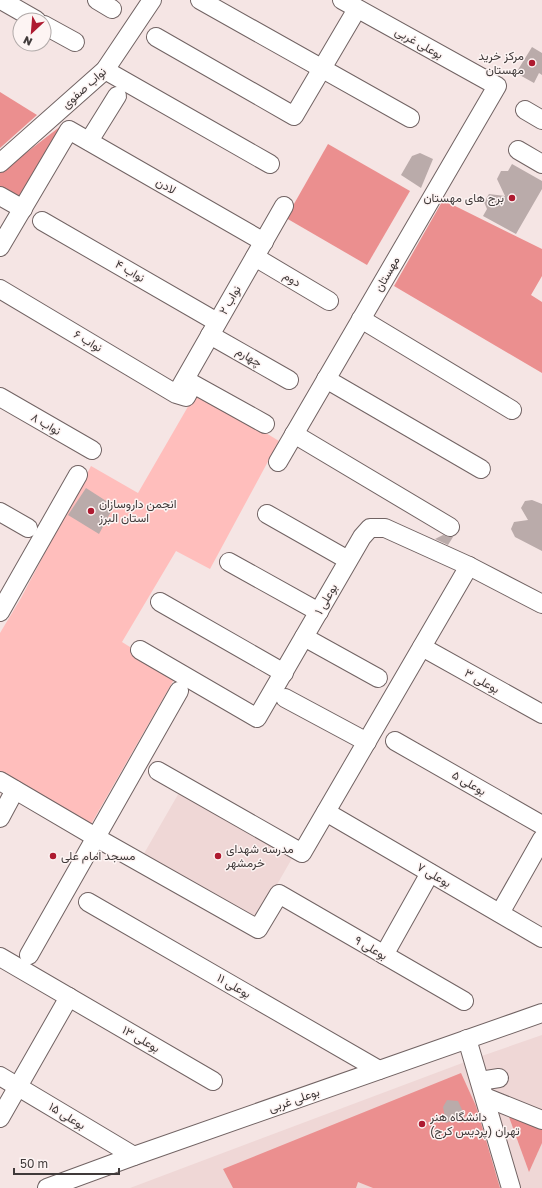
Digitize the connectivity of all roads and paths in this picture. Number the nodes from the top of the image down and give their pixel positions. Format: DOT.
graph roads {
  1 [pos="1,0"];
  2 [pos="152,0"];
  3 [pos="200,0"];
  4 [pos="350,4"];
  5 [pos="22,12"];
  6 [pos="52,29"];
  7 [pos="156,37"];
  8 [pos="75,42"];
  9 [pos="322,68"];
  10 [pos="105,70"];
  11 [pos="497,86"];
  12 [pos="117,96"];
  13 [pos="525,110"];
  14 [pos="410,118"];
  15 [pos="542,120"];
  16 [pos="89,141"];
  17 [pos="518,150"];
  18 [pos="0,162"];
  19 [pos="270,164"];
  20 [pos="542,164"];
  21 [pos="0,196"];
  22 [pos="284,206"];
  23 [pos="23,209"];
  24 [pos="42,221"];
  25 [pos="264,242"];
  26 [pos="0,247"];
  27 [pos="255,257"];
  28 [pos="0,289"];
  29 [pos="329,301"];
  30 [pos="361,319"];
  31 [pos="214,329"];
  32 [pos="326,379"];
  33 [pos="289,380"];
  34 [pos="176,394"];
  35 [pos="0,397"];
  36 [pos="512,410"];
  37 [pos="265,424"];
  38 [pos="294,434"];
  39 [pos="92,450"];
  40 [pos="278,462"];
  41 [pos="481,469"];
  42 [pos="78,475"];
  43 [pos="0,512"];
  44 [pos="267,514"];
  45 [pos="450,527"];
  46 [pos="28,528"];
  47 [pos="348,560"];
  48 [pos="229,562"];
  49 [pos="469,566"];
  50 [pos="160,602"];
  51 [pos="542,604"];
  52 [pos="0,612"];
  53 [pos="319,612"];
  54 [pos="304,637"];
  55 [pos="422,647"];
  56 [pos="140,650"];
  57 [pos="284,673"];
  58 [pos="378,678"];
  59 [pos="179,691"];
  60 [pos="285,698"];
  61 [pos="541,713"];
  62 [pos="395,741"];
  63 [pos="367,742"];
  64 [pos="158,771"];
  65 [pos="0,781"];
  66 [pos="15,790"];
  67 [pos="326,812"];
  68 [pos="0,818"];
  69 [pos="542,825"];
  70 [pos="95,837"];
  71 [pos="542,839"];
  72 [pos="430,872"];
  73 [pos="88,902"];
  74 [pos="500,913"];
  75 [pos="542,938"];
  76 [pos="29,955"];
  77 [pos="384,955"];
  78 [pos="0,957"];
  79 [pos="69,997"];
  80 [pos="464,1002"];
  81 [pos="542,1013"];
  82 [pos="467,1039"];
  83 [pos="379,1070"];
  84 [pos="0,1076"];
  85 [pos="499,1078"];
  86 [pos="213,1081"];
  87 [pos="18,1086"];
  88 [pos="482,1089"];
  89 [pos="0,1118"];
  90 [pos="542,1120"];
  91 [pos="134,1156"];
  92 [pos="47,1188"];
  93 [pos="510,1188"];
  1 -- 5 [label="street"];
  2 -- 10 [label="street, نواب صفوی"];
  3 -- 9 [label="street"];
  4 -- 9 [label="street"];
  4 -- 11 [label="street, بوعلی غربی"];
  6 -- 8 [label="street"];
  7 -- 9 [label="street"];
  9 -- 14 [label="street"];
  10 -- 18 [label="street, نواب صفوی"];
  10 -- 19 [label="street"];
  11 -- 30 [label="street, مهستان"];
  12 -- 16 [label="street"];
  13 -- 15 [label="street"];
  16 -- 23 [label="street, لادن"];
  16 -- 25 [label="street, لادن"];
  17 -- 20 [label="street"];
  21 -- 23 [label="street"];
  22 -- 25 [label="street, نواب ۲"];
  23 -- 26 [label="street"];
  24 -- 31 [label="street, نواب ۴"];
  25 -- 27 [label="street, نواب ۲"];
  27 -- 29 [label="street, دوم"];
  27 -- 31 [label="street, نواب ۲"];
  28 -- 34 [label="street, نواب ۶"];
  30 -- 32 [label="street, مهستان"];
  30 -- 36 [label="street"];
  31 -- 33 [label="street, چهارم"];
  31 -- 34 [label="street, نواب ۲"];
  32 -- 38 [label="street, مهستان"];
  32 -- 41 [label="street"];
  34 -- 37 [label="street"];
  35 -- 39 [label="street, نواب ۸"];
  38 -- 40 [label="street, مهستان"];
  38 -- 45 [label="street"];
  42 -- 52 [label="street"];
  43 -- 46 [label="street"];
  44 -- 47 [label="street"];
  47 -- 49 [label="street, بوعلی ۱"];
  47 -- 53 [label="street, بوعلی ۱"];
  48 -- 53 [label="street"];
  49 -- 51 [label="street, بوعلی ۱"];
  49 -- 55 [label="street"];
  50 -- 57 [label="street"];
  53 -- 54 [label="street, بوعلی ۱"];
  54 -- 57 [label="street, بوعلی ۱"];
  54 -- 58 [label="street"];
  55 -- 61 [label="street, بوعلی ۳"];
  55 -- 63 [label="street"];
  56 -- 57 [label="street, بوعلی ۱"];
  59 -- 70 [label="street"];
  60 -- 63 [label="street"];
  62 -- 69 [label="street, بوعلی ۵"];
  63 -- 67 [label="street"];
  64 -- 67 [label="street"];
  65 -- 66 [label="street"];
  66 -- 68 [label="street"];
  66 -- 70 [label="street"];
  67 -- 72 [label="street, بوعلی ۷"];
  70 -- 76 [label="street"];
  70 -- 77 [label="street, بوعلی ۹"];
  71 -- 74 [label="street"];
  72 -- 74 [label="street, بوعلی ۷"];
  72 -- 77 [label="street"];
  73 -- 83 [label="street, بوعلی ۱۱"];
  74 -- 75 [label="street, بوعلی ۷"];
  77 -- 80 [label="street, بوعلی ۹"];
  78 -- 79 [label="street, بوعلی ۱۳"];
  79 -- 86 [label="street, بوعلی ۱۳"];
  79 -- 87 [label="street"];
  81 -- 82 [label="street, بوعلی غربی"];
  82 -- 83 [label="street, بوعلی غربی"];
  82 -- 88 [label="street"];
  83 -- 91 [label="street, بوعلی غربی"];
  84 -- 87 [label="street, بوعلی ۱۵"];
  85 -- 88 [label="street"];
  87 -- 89 [label="street"];
  87 -- 91 [label="street, بوعلی ۱۵"];
  88 -- 90 [label="street"];
  88 -- 93 [label="street"];
  91 -- 92 [label="street, بوعلی غربی"];
}
